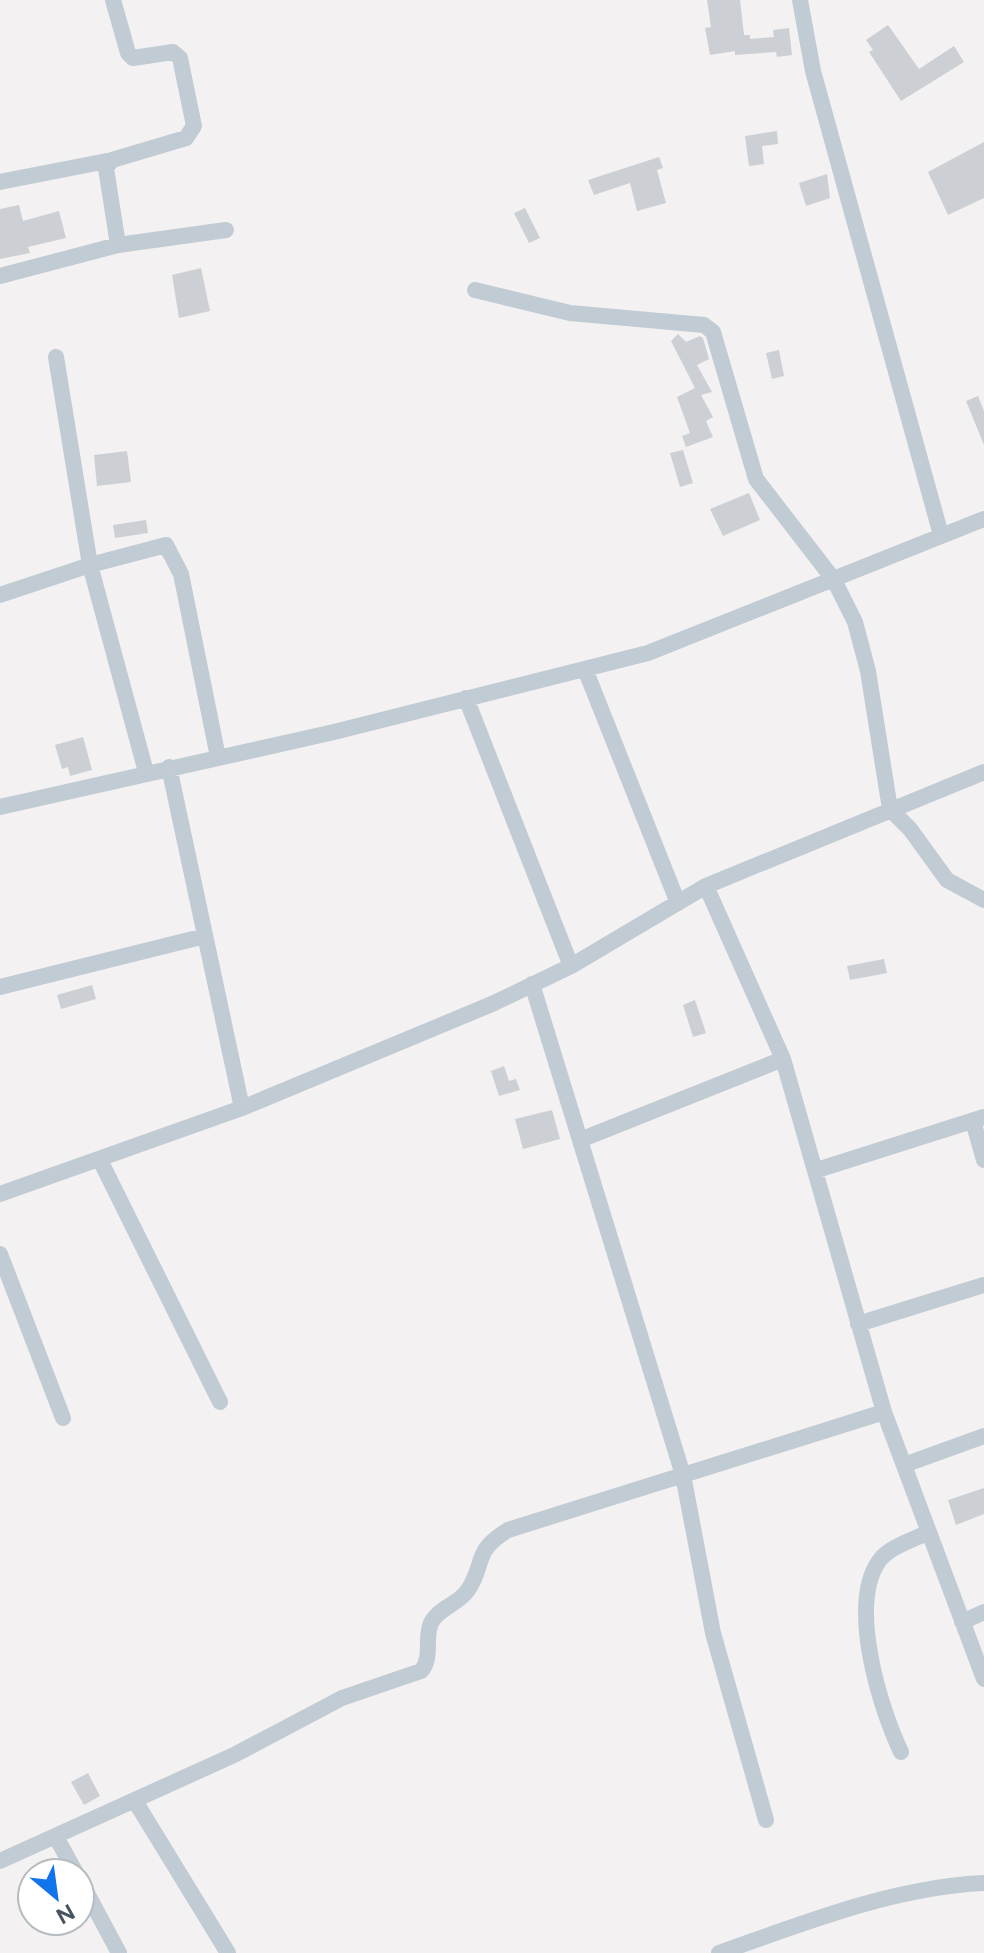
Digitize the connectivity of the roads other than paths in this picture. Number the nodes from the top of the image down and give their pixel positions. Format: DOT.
graph roads {
  1 [pos="113,0"];
  2 [pos="800,0"];
  3 [pos="112,160"];
  4 [pos="0,182"];
  5 [pos="226,230"];
  6 [pos="118,245"];
  7 [pos="0,276"];
  8 [pos="475,290"];
  9 [pos="56,357"];
  10 [pos="984,519"];
  11 [pos="941,535"];
  12 [pos="90,565"];
  13 [pos="834,580"];
  14 [pos="0,595"];
  15 [pos="585,669"];
  16 [pos="466,698"];
  17 [pos="218,757"];
  18 [pos="169,767"];
  19 [pos="146,772"];
  20 [pos="984,772"];
  21 [pos="0,807"];
  22 [pos="890,809"];
  23 [pos="706,886"];
  24 [pos="984,900"];
  25 [pos="678,903"];
  26 [pos="205,936"];
  27 [pos="571,966"];
  28 [pos="532,984"];
  29 [pos="0,987"];
  30 [pos="783,1059"];
  31 [pos="242,1108"];
  32 [pos="978,1119"];
  33 [pos="580,1140"];
  34 [pos="100,1160"];
  35 [pos="984,1160"];
  36 [pos="817,1170"];
  37 [pos="0,1194"];
  38 [pos="0,1254"];
  39 [pos="984,1285"];
  40 [pos="858,1324"];
  41 [pos="220,1402"];
  42 [pos="884,1412"];
  43 [pos="63,1418"];
  44 [pos="984,1436"];
  45 [pos="904,1465"];
  46 [pos="683,1475"];
  47 [pos="927,1533"];
  48 [pos="984,1612"];
  49 [pos="962,1622"];
  50 [pos="984,1679"];
  51 [pos="901,1752"];
  52 [pos="135,1801"];
  53 [pos="766,1820"];
  54 [pos="56,1837"];
  55 [pos="67,1857"];
  56 [pos="0,1861"];
  57 [pos="984,1883"];
  58 [pos="96,1910"];
  59 [pos="119,1953"];
  60 [pos="228,1953"];
  61 [pos="719,1953"];
  1 -- 3 [label="street"];
  2 -- 11 [label="street"];
  3 -- 4 [label="street"];
  3 -- 6 [label="street"];
  5 -- 6 [label="street"];
  6 -- 7 [label="street"];
  8 -- 13 [label="street"];
  9 -- 12 [label="street"];
  10 -- 11 [label="street"];
  11 -- 13 [label="street"];
  12 -- 14 [label="street"];
  12 -- 17 [label="street"];
  12 -- 19 [label="street"];
  13 -- 15 [label="street"];
  13 -- 22 [label="street"];
  15 -- 16 [label="street"];
  15 -- 25 [label="street"];
  16 -- 17 [label="street"];
  16 -- 27 [label="street"];
  17 -- 18 [label="street"];
  18 -- 19 [label="street"];
  18 -- 26 [label="street"];
  19 -- 21 [label="street"];
  20 -- 22 [label="street"];
  22 -- 23 [label="street"];
  22 -- 24 [label="street"];
  23 -- 25 [label="street"];
  23 -- 30 [label="street"];
  25 -- 27 [label="street"];
  26 -- 29 [label="street"];
  26 -- 31 [label="street"];
  27 -- 28 [label="street"];
  28 -- 31 [label="street"];
  28 -- 33 [label="street"];
  30 -- 33 [label="street"];
  30 -- 36 [label="street"];
  31 -- 34 [label="street"];
  32 -- 35 [label="street"];
  32 -- 36 [label="street"];
  33 -- 46 [label="street"];
  34 -- 37 [label="street"];
  34 -- 41 [label="street"];
  36 -- 40 [label="street"];
  38 -- 43 [label="street"];
  39 -- 40 [label="street"];
  40 -- 42 [label="street"];
  42 -- 45 [label="street"];
  42 -- 46 [label="street"];
  44 -- 45 [label="street"];
  45 -- 47 [label="street"];
  46 -- 52 [label="street"];
  46 -- 53 [label="street"];
  47 -- 49 [label="street"];
  47 -- 51 [label="street"];
  48 -- 49 [label="street"];
  49 -- 50 [label="street"];
  52 -- 54 [label="street"];
  52 -- 60 [label="street"];
  54 -- 55 [label="street"];
  54 -- 56 [label="street"];
  57 -- 61 [label="street"];
  58 -- 59 [label="street"];
}
